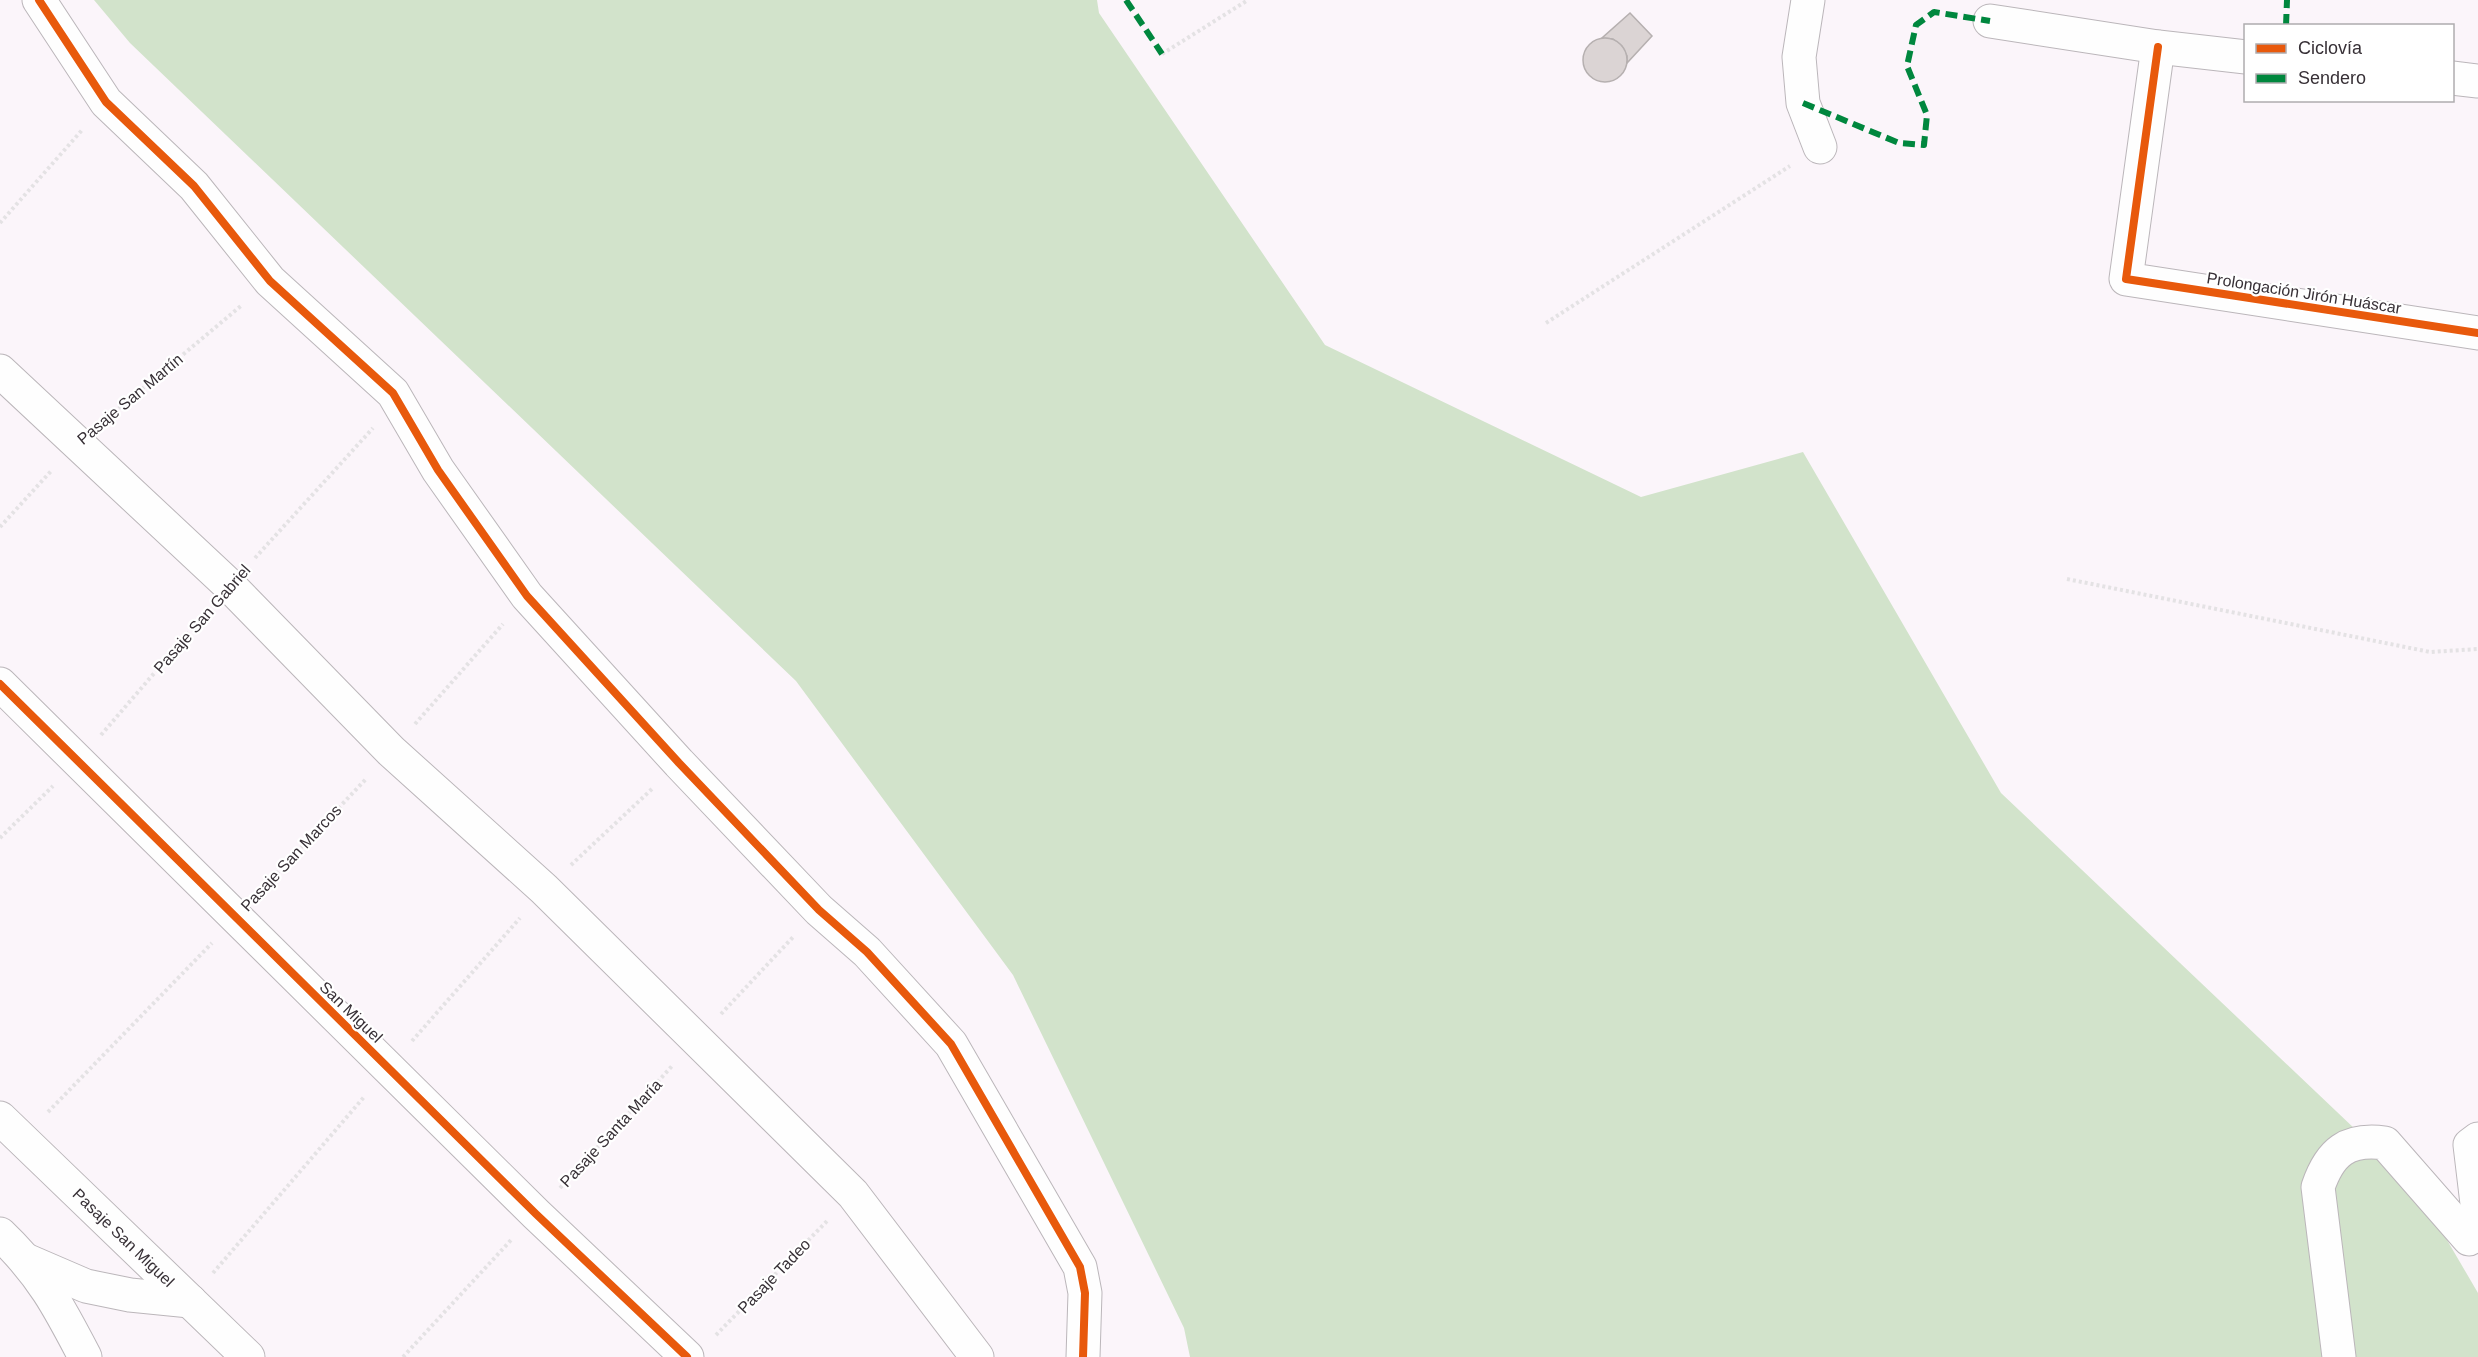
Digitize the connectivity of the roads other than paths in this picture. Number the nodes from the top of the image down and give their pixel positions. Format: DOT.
graph roads {
  1 [pos="39,0"];
  2 [pos="1808,0"];
  3 [pos="1990,21"];
  4 [pos="2158,47"];
  5 [pos="2244,57"];
  6 [pos="2454,78"];
  7 [pos="2478,81"];
  8 [pos="1820,147"];
  9 [pos="2478,333"];
  10 [pos="0,371"];
  11 [pos="0,684"];
  12 [pos="11,1128"];
  13 [pos="2478,1139"];
  14 [pos="2478,1212"];
  15 [pos="2478,1233"];
  16 [pos="0,1234"];
  17 [pos="28,1260"];
  18 [pos="190,1301"];
  19 [pos="699,1348"];
  20 [pos="236,1356"];
  21 [pos="85,1357"];
  22 [pos="977,1357"];
  23 [pos="1083,1357"];
  24 [pos="2339,1357"];
  1 -- 23 [label="street"];
  2 -- 8 [label="street"];
  3 -- 4 [label="street"];
  4 -- 5 [label="street"];
  4 -- 9 [label="street, Prolongación Jirón Huáscar"];
  6 -- 7 [label="street"];
  10 -- 22 [label="street"];
  11 -- 19 [label="street, San Miguel"];
  12 -- 18 [label="street, Pasaje San Miguel"];
  13 -- 14 [label="street"];
  15 -- 24 [label="street"];
  16 -- 17 [label="street"];
  17 -- 18 [label="street"];
  17 -- 21 [label="street"];
  18 -- 20 [label="street, Pasaje San Miguel"];
}
